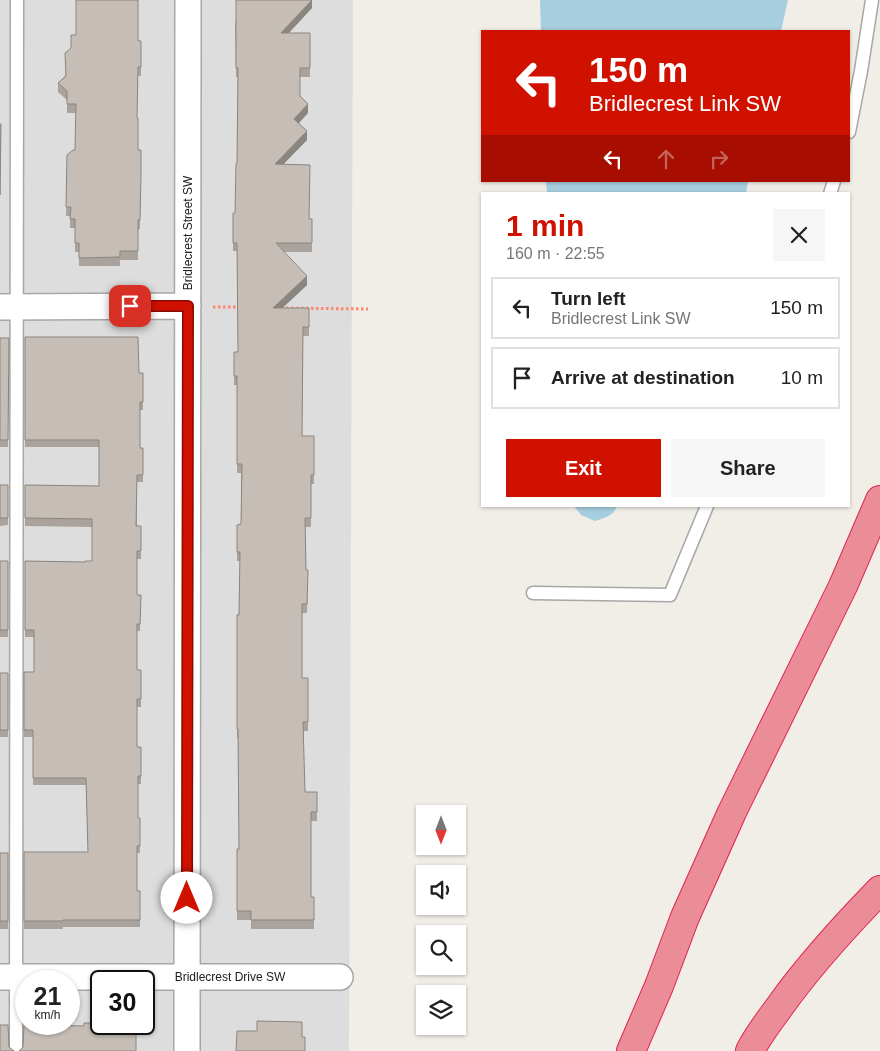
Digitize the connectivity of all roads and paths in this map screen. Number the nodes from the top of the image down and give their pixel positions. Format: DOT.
graph roads {
  1 [pos="17,0"];
  2 [pos="188,0"];
  3 [pos="872,0"];
  4 [pos="850,127"];
  5 [pos="188,306"];
  6 [pos="8,307"];
  7 [pos="249,307"];
  8 [pos="278,308"];
  9 [pos="368,309"];
  10 [pos="880,500"];
  11 [pos="707,507"];
  12 [pos="533,593"];
  13 [pos="880,890"];
  14 [pos="340,976"];
  15 [pos="8,977"];
  16 [pos="187,977"];
  17 [pos="659,986"];
  18 [pos="16,1051"];
  19 [pos="187,1051"];
  20 [pos="631,1051"];
  21 [pos="645,1051"];
  22 [pos="750,1051"];
  1 -- 6 [label="lane"];
  2 -- 5 [label="street, Bridlecrest Street SW"];
  3 -- 4 [label="lane"];
  5 -- 6 [label="street"];
  5 -- 7 [label="path"];
  5 -- 16 [label="street, Bridlecrest Street SW"];
  6 -- 15 [label="lane"];
  8 -- 9 [label="path"];
  10 -- 17 [label="highway"];
  11 -- 12 [label="lane"];
  13 -- 22 [label="highway"];
  14 -- 16 [label="street, Bridlecrest Drive SW"];
  15 -- 16 [label="street, Bridlecrest Drive SW"];
  15 -- 18 [label="lane"];
  16 -- 19 [label="street, Bridlecrest Street SW"];
  17 -- 20 [label="highway"];
  17 -- 21 [label="highway"];
}
